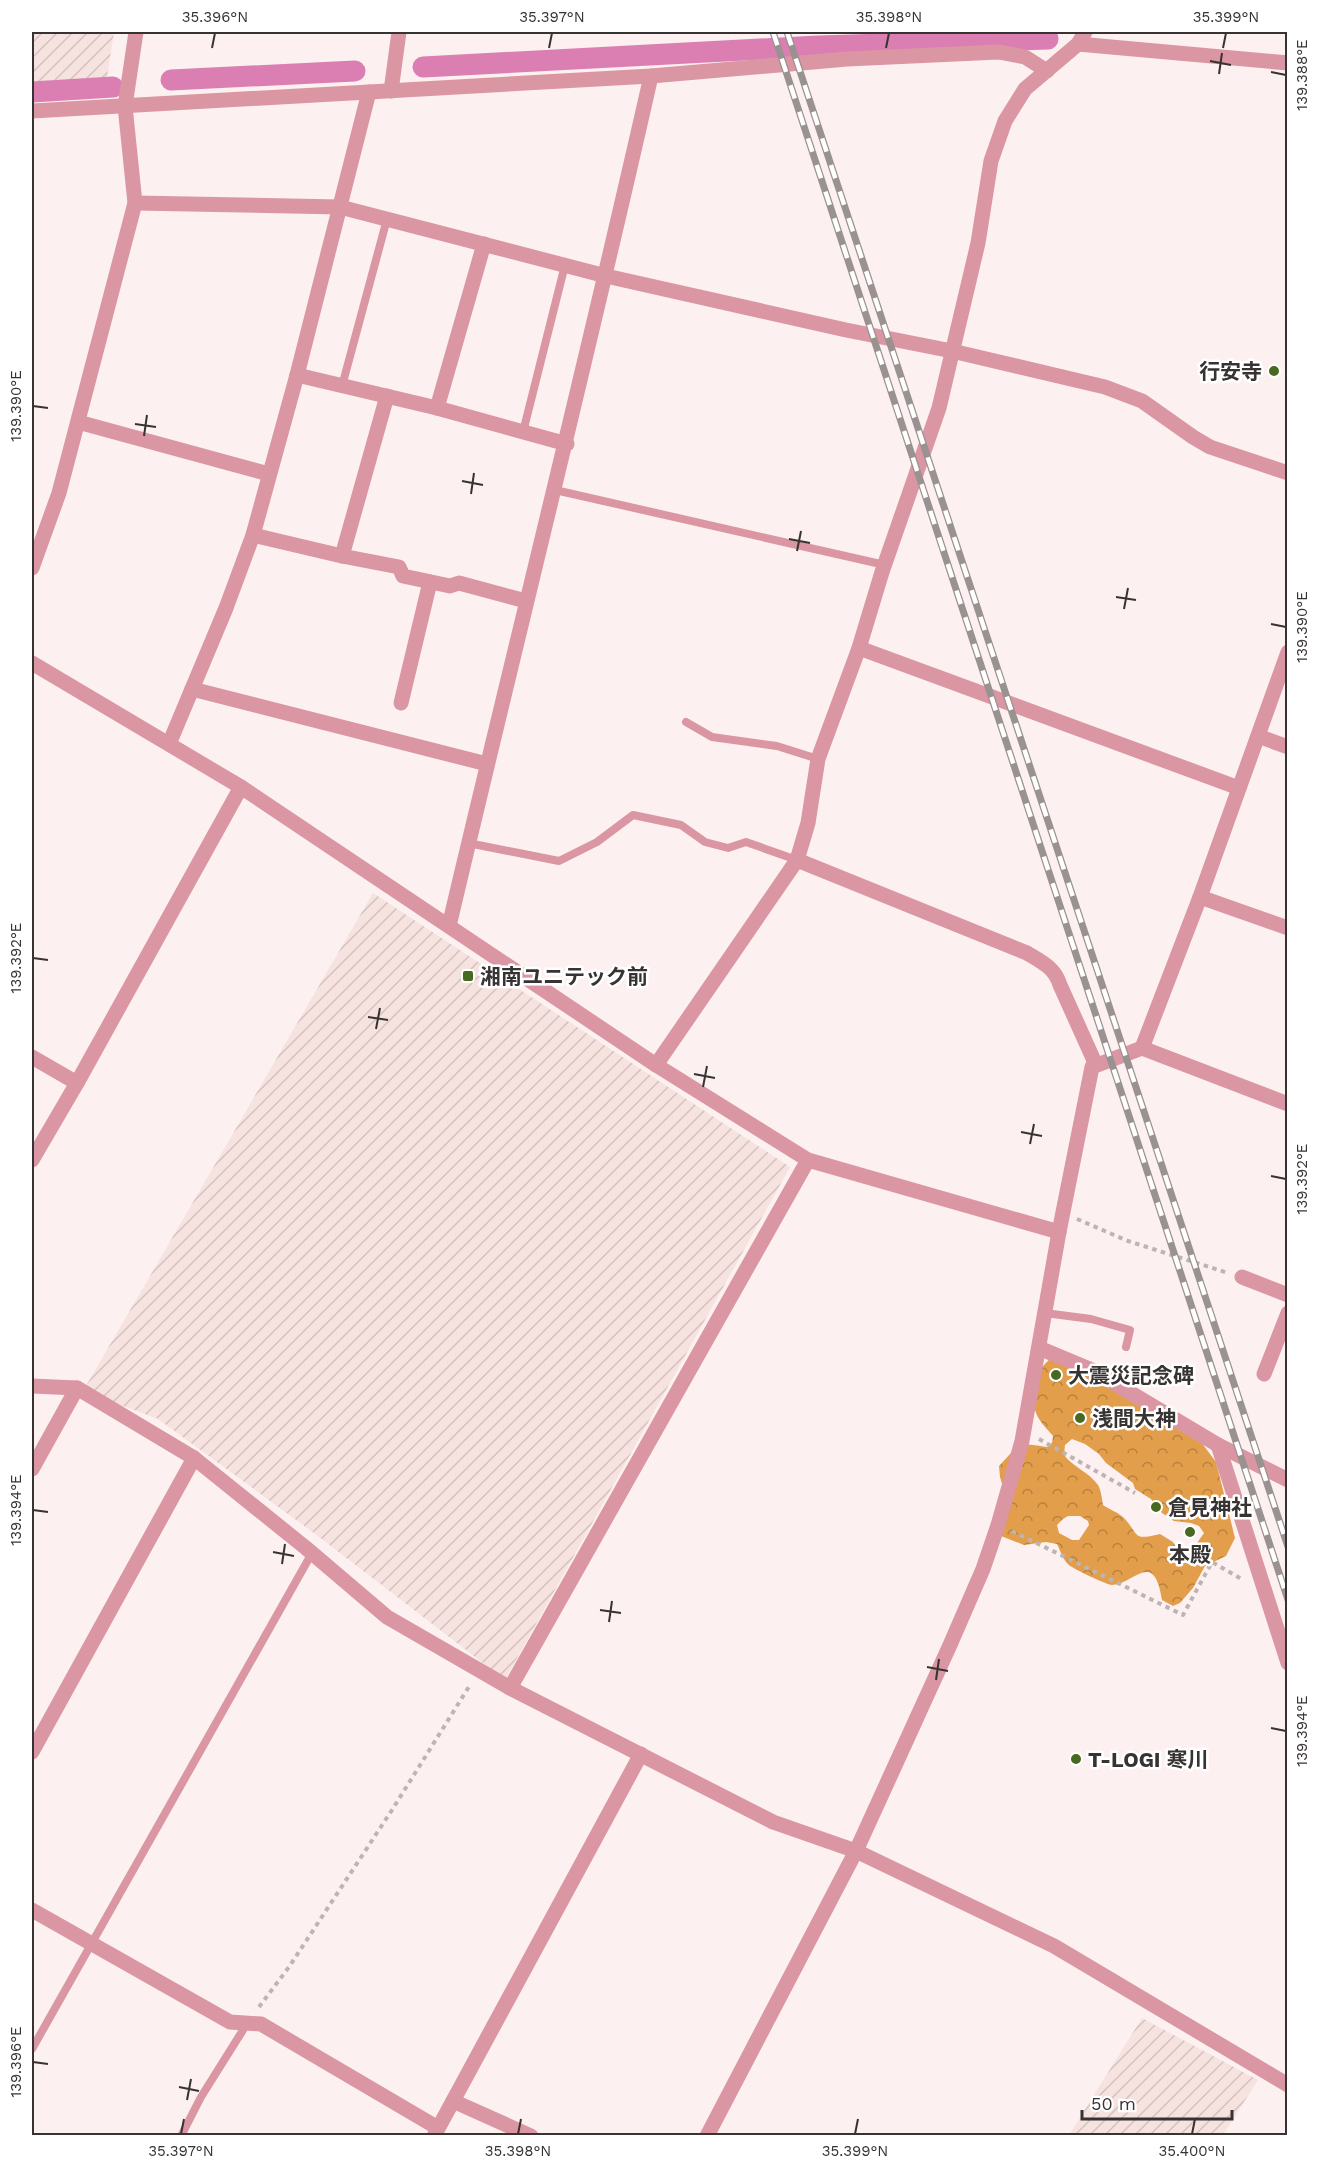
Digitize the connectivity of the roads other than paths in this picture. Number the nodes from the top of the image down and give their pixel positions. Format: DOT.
graph roads {
  1 [pos="136,32"];
  2 [pos="399,32"];
  3 [pos="1081,38"];
  4 [pos="1287,63"];
  5 [pos="1047,71"];
  6 [pos="651,76"];
  7 [pos="391,91"];
  8 [pos="369,92"];
  9 [pos="125,106"];
  10 [pos="32,111"];
  11 [pos="135,203"];
  12 [pos="340,207"];
  13 [pos="387,219"];
  14 [pos="484,244"];
  15 [pos="565,265"];
  16 [pos="606,276"];
  17 [pos="952,351"];
  18 [pos="297,375"];
  19 [pos="342,386"];
  20 [pos="387,396"];
  21 [pos="437,408"];
  22 [pos="78,423"];
  23 [pos="523,432"];
  24 [pos="567,444"];
  25 [pos="1287,473"];
  26 [pos="269,474"];
  27 [pos="555,490"];
  28 [pos="253,534"];
  29 [pos="342,556"];
  30 [pos="885,565"];
  31 [pos="32,568"];
  32 [pos="430,582"];
  33 [pos="526,601"];
  34 [pos="859,648"];
  35 [pos="1287,652"];
  36 [pos="32,663"];
  37 [pos="192,689"];
  38 [pos="400,703"];
  39 [pos="686,722"];
  40 [pos="1258,736"];
  41 [pos="169,744"];
  42 [pos="1287,747"];
  43 [pos="818,759"];
  44 [pos="487,764"];
  45 [pos="241,787"];
  46 [pos="1239,788"];
  47 [pos="468,843"];
  48 [pos="797,860"];
  49 [pos="1200,897"];
  50 [pos="449,926"];
  51 [pos="1287,928"];
  52 [pos="1142,1048"];
  53 [pos="32,1057"];
  54 [pos="656,1065"];
  55 [pos="1096,1065"];
  56 [pos="77,1083"];
  57 [pos="1287,1104"];
  58 [pos="32,1160"];
  59 [pos="808,1160"];
  60 [pos="1059,1232"];
  61 [pos="1242,1277"];
  62 [pos="1287,1295"];
  63 [pos="1045,1312"];
  64 [pos="1287,1313"];
  65 [pos="1126,1347"];
  66 [pos="1039,1348"];
  67 [pos="1264,1374"];
  68 [pos="32,1386"];
  69 [pos="77,1388"];
  70 [pos="1218,1444"];
  71 [pos="194,1458"];
  72 [pos="32,1469"];
  73 [pos="1286,1482"];
  74 [pos="312,1553"];
  75 [pos="1287,1663"];
  76 [pos="510,1688"];
  77 [pos="32,1752"];
  78 [pos="641,1754"];
  79 [pos="856,1851"];
  80 [pos="32,1910"];
  81 [pos="90,1943"];
  82 [pos="248,2022"];
  83 [pos="32,2049"];
  84 [pos="1287,2085"];
  85 [pos="453,2102"];
  86 [pos="436,2132"];
  87 [pos="181,2136"];
  88 [pos="531,2136"];
  89 [pos="707,2136"];
  1 -- 9 [label="street"];
  2 -- 7 [label="street"];
  3 -- 4 [label="street"];
  3 -- 5 [label="street"];
  5 -- 6 [label="street"];
  5 -- 17 [label="street"];
  6 -- 7 [label="street"];
  6 -- 16 [label="street"];
  7 -- 8 [label="street"];
  8 -- 9 [label="street"];
  8 -- 12 [label="street"];
  9 -- 10 [label="street"];
  9 -- 11 [label="street"];
  11 -- 12 [label="street"];
  11 -- 22 [label="street"];
  12 -- 13 [label="street"];
  12 -- 18 [label="street"];
  13 -- 14 [label="street"];
  13 -- 19 [label="lane"];
  14 -- 15 [label="street"];
  14 -- 21 [label="street"];
  15 -- 16 [label="street"];
  15 -- 23 [label="lane"];
  16 -- 17 [label="street"];
  16 -- 24 [label="street"];
  17 -- 25 [label="street"];
  17 -- 30 [label="street"];
  18 -- 19 [label="street"];
  18 -- 26 [label="street"];
  19 -- 20 [label="street"];
  20 -- 21 [label="street"];
  20 -- 29 [label="street"];
  21 -- 23 [label="street"];
  22 -- 26 [label="street"];
  22 -- 31 [label="street"];
  23 -- 24 [label="street"];
  24 -- 27 [label="street"];
  26 -- 28 [label="street"];
  27 -- 30 [label="lane"];
  27 -- 33 [label="street"];
  28 -- 29 [label="street"];
  28 -- 37 [label="street"];
  29 -- 32 [label="street"];
  30 -- 34 [label="street"];
  32 -- 33 [label="street"];
  32 -- 38 [label="street"];
  33 -- 44 [label="street"];
  34 -- 43 [label="street"];
  34 -- 46 [label="street"];
  35 -- 40 [label="street"];
  36 -- 41 [label="street"];
  37 -- 41 [label="street"];
  37 -- 44 [label="street"];
  39 -- 43 [label="lane"];
  40 -- 42 [label="street"];
  40 -- 46 [label="street"];
  41 -- 45 [label="street"];
  43 -- 48 [label="street"];
  44 -- 47 [label="street"];
  45 -- 50 [label="street"];
  45 -- 56 [label="street"];
  46 -- 49 [label="street"];
  47 -- 48 [label="lane"];
  47 -- 50 [label="street"];
  48 -- 54 [label="street"];
  48 -- 55 [label="street"];
  49 -- 51 [label="street"];
  49 -- 52 [label="street"];
  50 -- 54 [label="street"];
  52 -- 55 [label="street"];
  52 -- 57 [label="street"];
  53 -- 56 [label="street"];
  54 -- 59 [label="street"];
  55 -- 60 [label="street"];
  56 -- 58 [label="street"];
  59 -- 60 [label="street"];
  59 -- 76 [label="street"];
  60 -- 63 [label="street"];
  61 -- 62 [label="street"];
  63 -- 65 [label="lane"];
  63 -- 66 [label="street"];
  64 -- 67 [label="street"];
  66 -- 70 [label="street"];
  66 -- 79 [label="street"];
  68 -- 69 [label="street"];
  69 -- 71 [label="street"];
  69 -- 72 [label="street"];
  70 -- 73 [label="street"];
  70 -- 75 [label="street"];
  71 -- 74 [label="street"];
  71 -- 77 [label="street"];
  74 -- 76 [label="street"];
  74 -- 81 [label="lane"];
  76 -- 78 [label="street"];
  78 -- 79 [label="street"];
  78 -- 85 [label="street"];
  79 -- 84 [label="street"];
  79 -- 89 [label="street"];
  80 -- 81 [label="street"];
  81 -- 82 [label="street"];
  81 -- 83 [label="lane"];
  82 -- 86 [label="street"];
  82 -- 87 [label="lane"];
  85 -- 86 [label="street"];
  85 -- 88 [label="street"];
}
